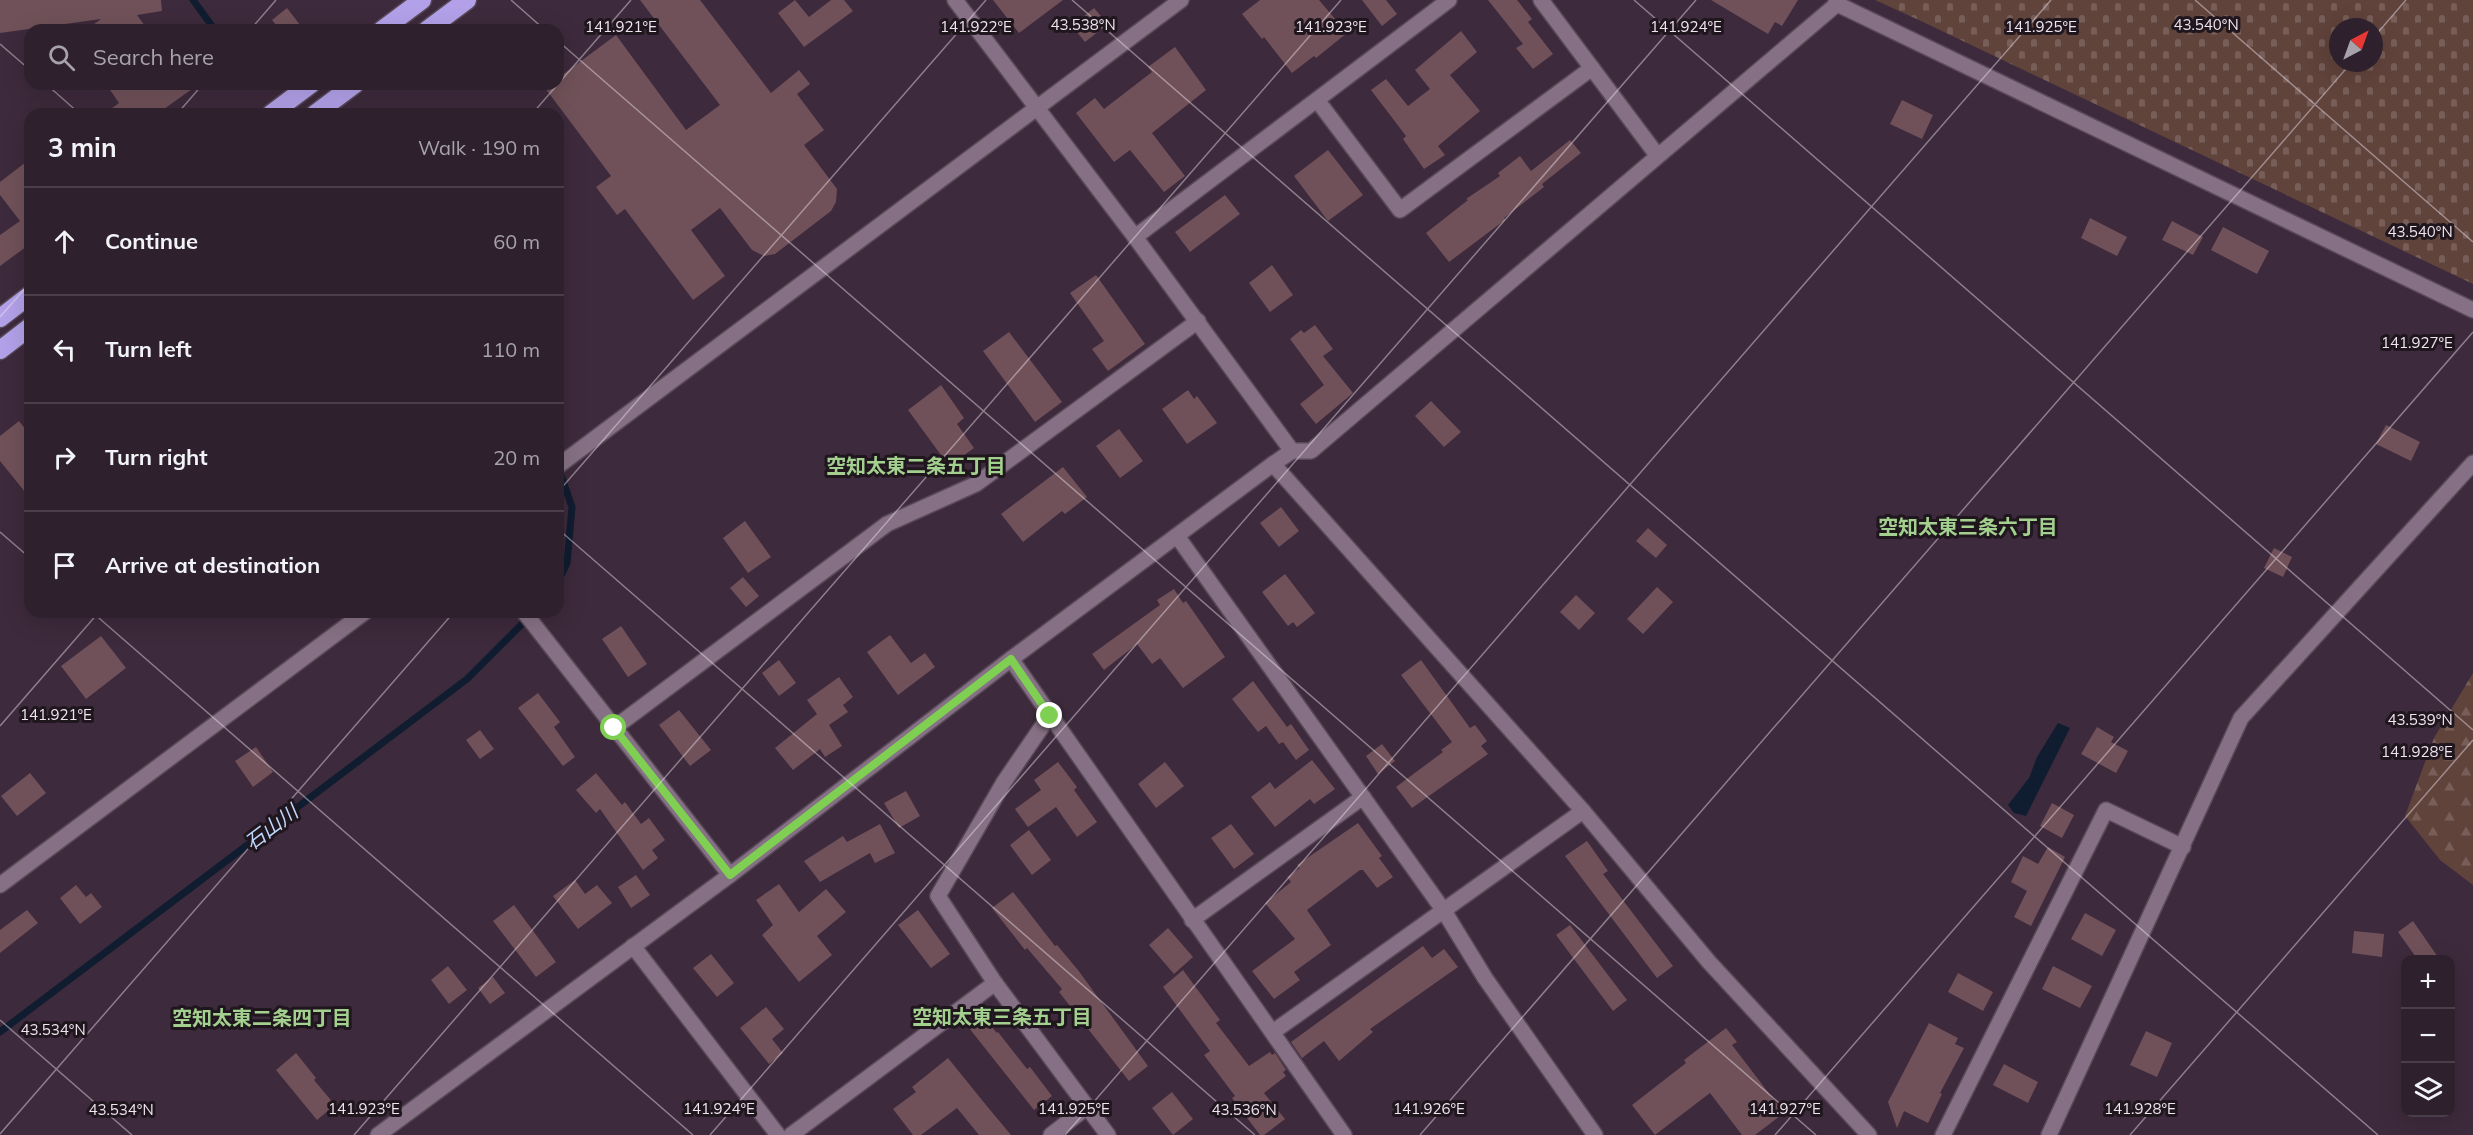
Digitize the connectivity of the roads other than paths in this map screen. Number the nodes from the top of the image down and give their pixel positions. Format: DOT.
graph roads {
  1 [pos="422,0"];
  2 [pos="467,0"];
  3 [pos="955,0"];
  4 [pos="1181,0"];
  5 [pos="1449,0"];
  6 [pos="1541,0"];
  7 [pos="1837,2"];
  8 [pos="390,24"];
  9 [pos="435,24"];
  10 [pos="1592,68"];
  11 [pos="302,90"];
  12 [pos="347,90"];
  13 [pos="1317,100"];
  14 [pos="279,108"];
  15 [pos="323,108"];
  16 [pos="1038,108"];
  17 [pos="1657,155"];
  18 [pos="1135,237"];
  19 [pos="24,300"];
  20 [pos="2473,310"];
  21 [pos="0,318"];
  22 [pos="1197,321"];
  23 [pos="24,332"];
  24 [pos="0,350"];
  25 [pos="1292,451"];
  26 [pos="564,462"];
  27 [pos="2473,463"];
  28 [pos="1273,464"];
  29 [pos="1177,536"];
  30 [pos="357,618"];
  31 [pos="529,618"];
  32 [pos="1011,659"];
  33 [pos="1050,716"];
  34 [pos="614,728"];
  35 [pos="1363,797"];
  36 [pos="1583,811"];
  37 [pos="2183,847"];
  38 [pos="730,875"];
  39 [pos="0,885"];
  40 [pos="1444,911"];
  41 [pos="1192,920"];
  42 [pos="633,946"];
  43 [pos="995,984"];
  44 [pos="1272,1032"];
  45 [pos="1087,1107"];
  46 [pos="378,1135"];
  47 [pos="778,1135"];
  48 [pos="791,1135"];
  49 [pos="1051,1135"];
  50 [pos="1108,1135"];
  51 [pos="1344,1135"];
  52 [pos="1595,1135"];
  53 [pos="1869,1135"];
  54 [pos="1943,1135"];
  55 [pos="2049,1135"];
  1 -- 8 [label="highway"];
  2 -- 9 [label="highway"];
  3 -- 16 [label="street"];
  4 -- 16 [label="street"];
  5 -- 13 [label="street"];
  6 -- 10 [label="street"];
  7 -- 17 [label="street"];
  7 -- 20 [label="street"];
  10 -- 13 [label="street"];
  10 -- 17 [label="street"];
  11 -- 14 [label="highway"];
  12 -- 15 [label="highway"];
  13 -- 18 [label="street"];
  16 -- 18 [label="street"];
  16 -- 26 [label="street"];
  17 -- 25 [label="street"];
  18 -- 22 [label="street"];
  19 -- 21 [label="highway"];
  22 -- 25 [label="street"];
  22 -- 34 [label="street"];
  23 -- 24 [label="highway"];
  25 -- 28 [label="street"];
  27 -- 37 [label="street"];
  28 -- 29 [label="street"];
  28 -- 36 [label="street"];
  29 -- 32 [label="street"];
  29 -- 35 [label="street"];
  30 -- 39 [label="street"];
  31 -- 34 [label="street"];
  32 -- 33 [label="street"];
  32 -- 38 [label="street"];
  33 -- 41 [label="street"];
  33 -- 43 [label="street"];
  34 -- 38 [label="street"];
  35 -- 40 [label="street"];
  35 -- 41 [label="street"];
  36 -- 40 [label="street"];
  36 -- 53 [label="street"];
  37 -- 54 [label="street"];
  37 -- 55 [label="street"];
  38 -- 42 [label="street"];
  40 -- 44 [label="street"];
  40 -- 52 [label="street"];
  41 -- 44 [label="street"];
  42 -- 46 [label="street"];
  42 -- 47 [label="street"];
  43 -- 45 [label="street"];
  43 -- 48 [label="street"];
  44 -- 51 [label="street"];
  45 -- 49 [label="street"];
  45 -- 50 [label="street"];
}
